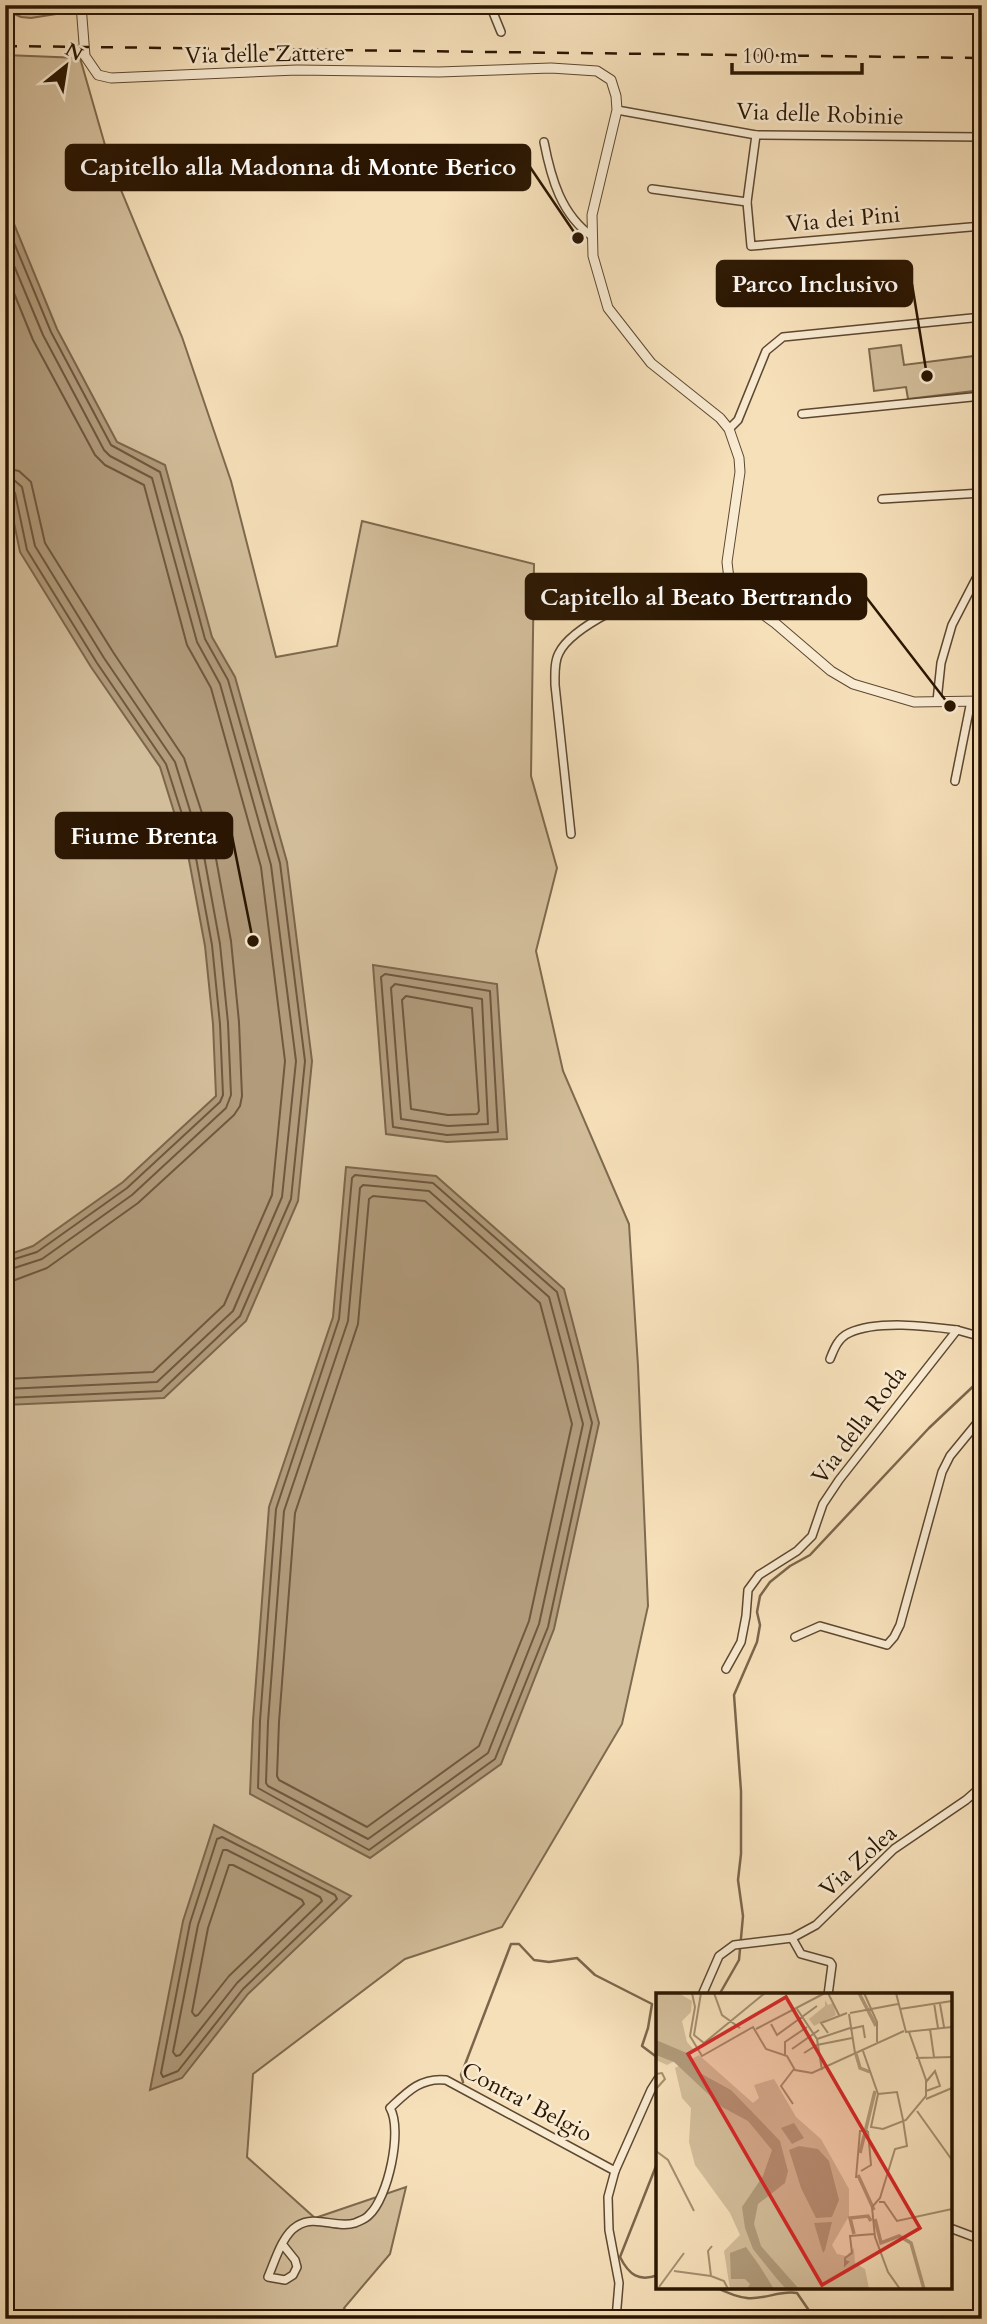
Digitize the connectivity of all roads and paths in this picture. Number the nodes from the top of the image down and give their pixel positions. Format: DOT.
graph roads {
  1 [pos="81,5"];
  2 [pos="490,5"];
  3 [pos="501,32"];
  4 [pos="617,110"];
  5 [pos="756,135"];
  6 [pos="982,137"];
  7 [pos="544,142"];
  8 [pos="652,189"];
  9 [pos="747,202"];
  10 [pos="982,226"];
  11 [pos="593,237"];
  12 [pos="982,317"];
  13 [pos="982,396"];
  14 [pos="802,414"];
  15 [pos="729,429"];
  16 [pos="982,493"];
  17 [pos="882,499"];
  18 [pos="982,567"];
  19 [pos="729,579"];
  20 [pos="937,701"];
  21 [pos="971,701"];
  22 [pos="982,701"];
  23 [pos="955,781"];
  24 [pos="571,834"];
  25 [pos="957,1331"];
  26 [pos="982,1337"];
  27 [pos="830,1359"];
  28 [pos="982,1417"];
  29 [pos="795,1637"];
  30 [pos="726,1669"];
  31 [pos="982,1786"];
  32 [pos="792,1938"];
  33 [pos="703,1993"];
  34 [pos="828,1993"];
  35 [pos="656,2082"];
  36 [pos="615,2171"];
  37 [pos="952,2229"];
  38 [pos="982,2240"];
  39 [pos="283,2245"];
  40 [pos="616,2319"];
  1 -- 4 [label="street, Via delle Zattere"];
  2 -- 3 [label="street"];
  4 -- 5 [label="street, Via delle Robinie"];
  4 -- 11 [label="street"];
  5 -- 6 [label="street, Via delle Robinie"];
  5 -- 9 [label="street, Via dei Pini"];
  7 -- 11 [label="street"];
  8 -- 9 [label="street"];
  9 -- 10 [label="street, Via dei Pini"];
  11 -- 15 [label="street"];
  12 -- 15 [label="street"];
  13 -- 14 [label="street"];
  15 -- 19 [label="street"];
  16 -- 17 [label="street"];
  18 -- 20 [label="street"];
  19 -- 20 [label="street"];
  19 -- 24 [label="street"];
  20 -- 21 [label="street"];
  21 -- 22 [label="street"];
  21 -- 23 [label="street"];
  25 -- 26 [label="street"];
  25 -- 27 [label="street"];
  25 -- 30 [label="street, Via della Roda"];
  28 -- 29 [label="street"];
  31 -- 32 [label="street, Via Zolea"];
  32 -- 33 [label="street, Via Zolea"];
  32 -- 34 [label="street"];
  35 -- 36 [label="street"];
  36 -- 39 [label="street, Contra' Belgio"];
  36 -- 40 [label="street"];
  37 -- 38 [label="street"];
  39 -- 39 [label="street, Contra' Belgio"];
}
